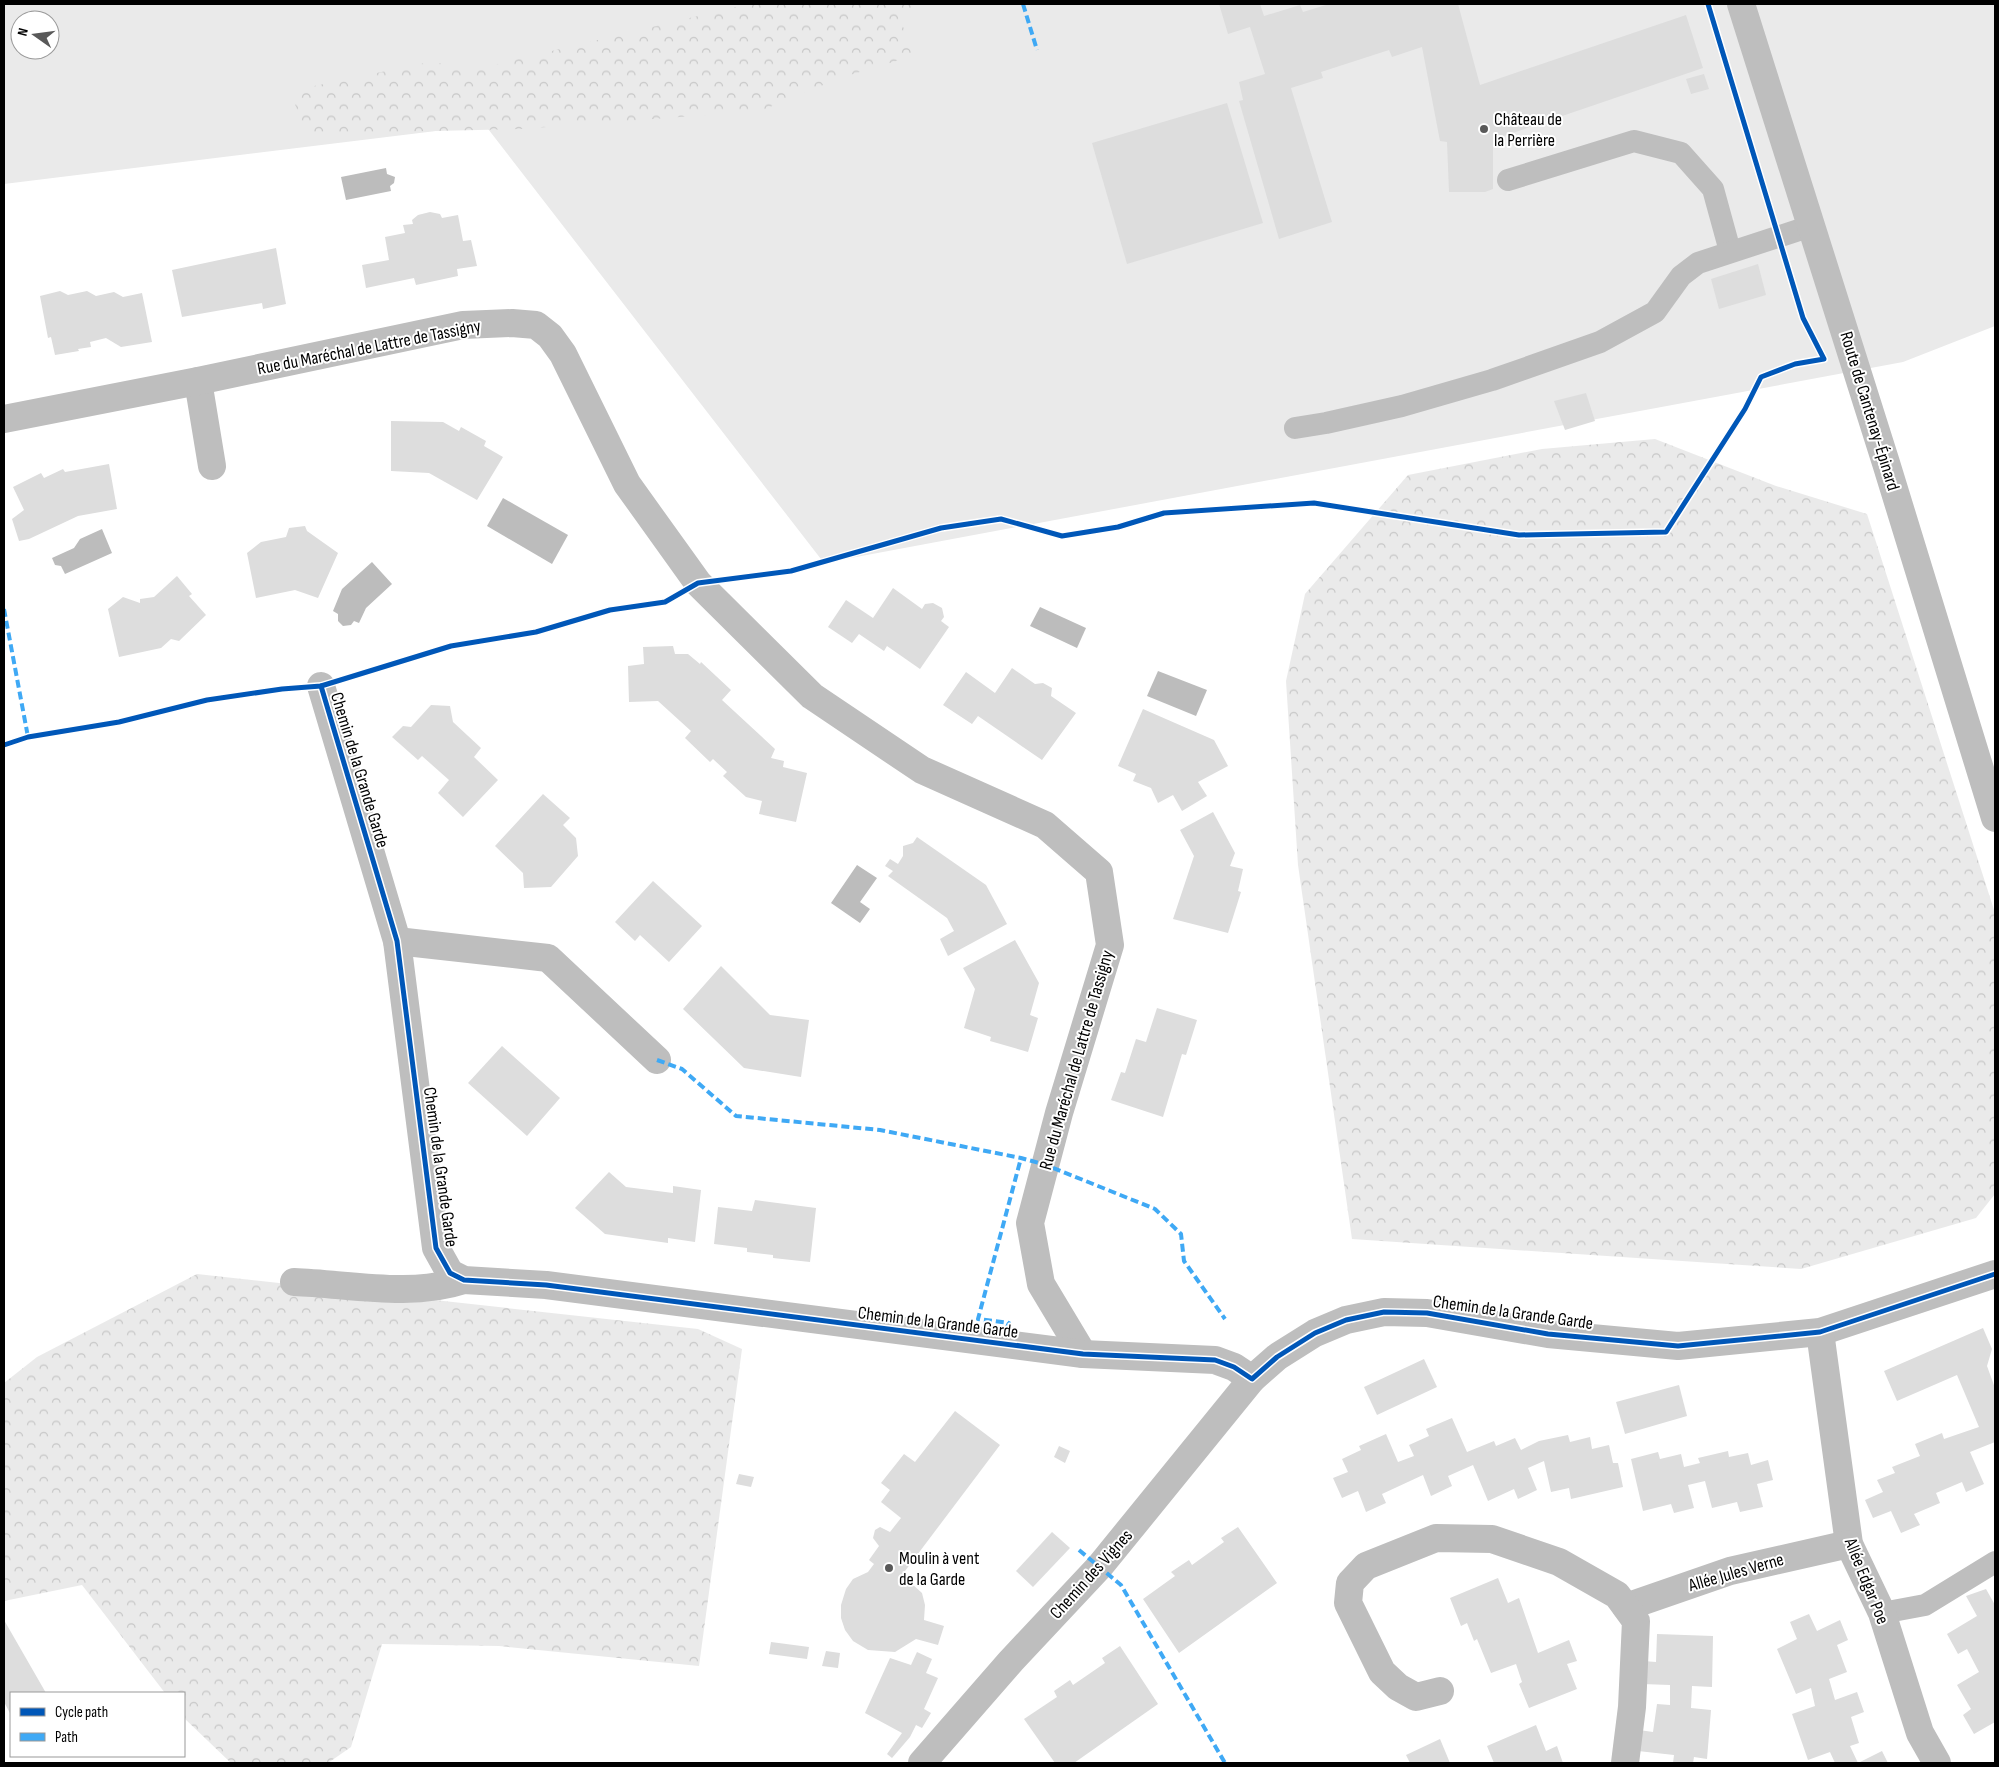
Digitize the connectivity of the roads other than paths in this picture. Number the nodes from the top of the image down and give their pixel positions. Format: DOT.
graph roads {
  1 [pos="1741,4"];
  2 [pos="1508,180"];
  3 [pos="1811,226"];
  4 [pos="1730,252"];
  5 [pos="198,381"];
  6 [pos="4,419"];
  7 [pos="1294,428"];
  8 [pos="212,466"];
  9 [pos="321,686"];
  10 [pos="1995,818"];
  11 [pos="397,941"];
  12 [pos="657,1060"];
  13 [pos="1995,1274"];
  14 [pos="464,1280"];
  15 [pos="294,1282"];
  16 [pos="1820,1332"];
  17 [pos="1083,1354"];
  18 [pos="1252,1379"];
  19 [pos="1848,1544"];
  20 [pos="1995,1562"];
  21 [pos="1626,1607"];
  22 [pos="1882,1613"];
  23 [pos="1440,1691"];
  24 [pos="922,1763"];
  25 [pos="1625,1763"];
  26 [pos="1937,1763"];
  1 -- 3 [label="street, Route de Cantenay-Épinard"];
  2 -- 4 [label="lane"];
  3 -- 4 [label="lane"];
  3 -- 10 [label="street, Route de Cantenay-Épinard"];
  4 -- 7 [label="lane"];
  5 -- 6 [label="street, Rue du Maréchal de Lattre de Tassigny"];
  5 -- 8 [label="street"];
  5 -- 17 [label="street, Rue du Maréchal de Lattre de Tassigny"];
  9 -- 11 [label="street, Chemin de la Grande Garde"];
  11 -- 12 [label="street"];
  11 -- 14 [label="street, Chemin de la Grande Garde"];
  13 -- 16 [label="street, Chemin de la Grande Garde"];
  14 -- 15 [label="street"];
  14 -- 17 [label="street, Chemin de la Grande Garde"];
  16 -- 18 [label="street, Chemin de la Grande Garde"];
  16 -- 19 [label="street, Allée Edgar Poe"];
  17 -- 18 [label="street, Chemin de la Grande Garde"];
  18 -- 24 [label="street, Chemin des Vignes"];
  19 -- 21 [label="street, Allée Jules Verne"];
  19 -- 22 [label="street, Allée Edgar Poe"];
  20 -- 22 [label="lane"];
  21 -- 23 [label="street"];
  21 -- 25 [label="street"];
  22 -- 26 [label="street, Allée Edgar Poe"];
}
